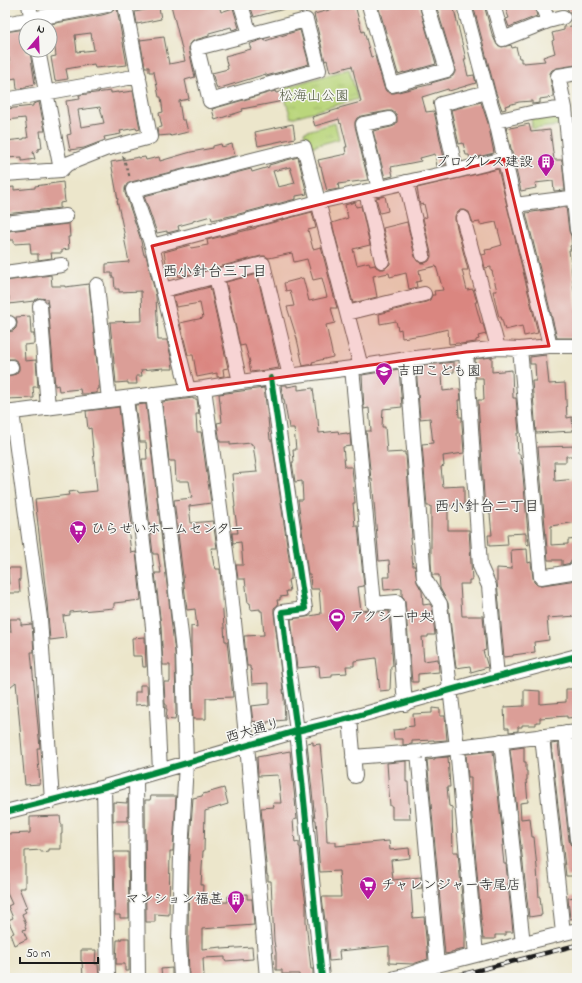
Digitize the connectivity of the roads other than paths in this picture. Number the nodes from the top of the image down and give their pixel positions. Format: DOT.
graph roads {
  1 [pos="29,5"];
  2 [pos="107,5"];
  3 [pos="125,5"];
  4 [pos="241,5"];
  5 [pos="369,5"];
  6 [pos="427,5"];
  7 [pos="464,5"];
  8 [pos="493,5"];
  9 [pos="542,5"];
  10 [pos="563,17"];
  11 [pos="32,18"];
  12 [pos="54,18"];
  13 [pos="548,21"];
  14 [pos="5,24"];
  15 [pos="18,24"];
  16 [pos="250,34"];
  17 [pos="40,58"];
  18 [pos="577,73"];
  19 [pos="139,76"];
  20 [pos="46,92"];
  21 [pos="487,92"];
  22 [pos="5,100"];
  23 [pos="565,108"];
  24 [pos="389,119"];
  25 [pos="496,121"];
  26 [pos="504,159"];
  27 [pos="456,171"];
  28 [pos="5,174"];
  29 [pos="62,174"];
  30 [pos="406,182"];
  31 [pos="5,183"];
  32 [pos="372,190"];
  33 [pos="575,198"];
  34 [pos="318,202"];
  35 [pos="515,205"];
  36 [pos="66,216"];
  37 [pos="463,218"];
  38 [pos="5,223"];
  39 [pos="577,230"];
  40 [pos="152,246"];
  41 [pos="423,255"];
  42 [pos="382,261"];
  43 [pos="62,265"];
  44 [pos="5,273"];
  45 [pos="216,276"];
  46 [pos="97,285"];
  47 [pos="163,290"];
  48 [pos="424,294"];
  49 [pos="40,306"];
  50 [pos="347,313"];
  51 [pos="549,346"];
  52 [pos="498,348"];
  53 [pos="520,348"];
  54 [pos="577,350"];
  55 [pos="466,352"];
  56 [pos="407,359"];
  57 [pos="357,368"];
  58 [pos="290,376"];
  59 [pos="271,378"];
  60 [pos="240,382"];
  61 [pos="204,388"];
  62 [pos="188,390"];
  63 [pos="153,394"];
  64 [pos="126,398"];
  65 [pos="109,400"];
  66 [pos="48,408"];
  67 [pos="9,413"];
  68 [pos="577,571"];
  69 [pos="577,656"];
  70 [pos="496,677"];
  71 [pos="450,690"];
  72 [pos="405,704"];
  73 [pos="350,718"];
  74 [pos="297,731"];
  75 [pos="571,732"];
  76 [pos="542,736"];
  77 [pos="501,741"];
  78 [pos="247,745"];
  79 [pos="457,747"];
  80 [pos="418,752"];
  81 [pos="353,757"];
  82 [pos="186,763"];
  83 [pos="160,771"];
  84 [pos="355,776"];
  85 [pos="136,778"];
  86 [pos="104,787"];
  87 [pos="52,801"];
  88 [pos="5,812"];
  89 [pos="577,839"];
  90 [pos="577,930"];
  91 [pos="563,933"];
  92 [pos="523,944"];
  93 [pos="476,955"];
  94 [pos="438,965"];
  95 [pos="108,978"];
  96 [pos="138,978"];
  97 [pos="181,978"];
  98 [pos="267,978"];
  99 [pos="322,978"];
  100 [pos="395,978"];
  1 -- 11 [label="street"];
  2 -- 12 [label="street"];
  3 -- 19 [label="street"];
  4 -- 16 [label="street"];
  5 -- 6 [label="street"];
  7 -- 21 [label="street"];
  8 -- 13 [label="street"];
  9 -- 13 [label="street"];
  10 -- 13 [label="street"];
  14 -- 15 [label="street"];
  16 -- 16 [label="street"];
  17 -- 20 [label="street"];
  18 -- 23 [label="street"];
  19 -- 20 [label="street"];
  19 -- 29 [label="street"];
  20 -- 22 [label="street"];
  20 -- 29 [label="street"];
  21 -- 25 [label="street"];
  21 -- 27 [label="street"];
  23 -- 25 [label="street"];
  23 -- 33 [label="street"];
  24 -- 32 [label="street"];
  25 -- 26 [label="street"];
  26 -- 27 [label="street"];
  26 -- 35 [label="street"];
  27 -- 30 [label="street"];
  28 -- 29 [label="street"];
  29 -- 31 [label="street"];
  30 -- 32 [label="street"];
  30 -- 41 [label="street"];
  32 -- 34 [label="street"];
  32 -- 42 [label="street"];
  33 -- 35 [label="street"];
  33 -- 39 [label="street"];
  34 -- 40 [label="street"];
  34 -- 40 [label="street"];
  34 -- 50 [label="street"];
  35 -- 51 [label="street"];
  36 -- 38 [label="street"];
  37 -- 52 [label="street"];
  40 -- 47 [label="street"];
  43 -- 44 [label="street"];
  45 -- 47 [label="street"];
  45 -- 58 [label="street"];
  45 -- 60 [label="street"];
  46 -- 65 [label="street"];
  47 -- 62 [label="street"];
  48 -- 50 [label="street"];
  49 -- 66 [label="street"];
  50 -- 57 [label="street"];
  51 -- 53 [label="street"];
  51 -- 54 [label="street"];
  52 -- 53 [label="street"];
  52 -- 55 [label="street"];
  53 -- 68 [label="street"];
  55 -- 56 [label="street"];
  55 -- 70 [label="street"];
  56 -- 57 [label="street"];
  56 -- 71 [label="street"];
  57 -- 58 [label="street"];
  57 -- 72 [label="street"];
  58 -- 59 [label="street"];
  59 -- 60 [label="street"];
  59 -- 74 [label="street"];
  60 -- 61 [label="street"];
  61 -- 62 [label="street"];
  61 -- 78 [label="street"];
  62 -- 63 [label="street"];
  63 -- 64 [label="street"];
  63 -- 82 [label="street"];
  64 -- 65 [label="street"];
  64 -- 83 [label="street"];
  65 -- 66 [label="street"];
  66 -- 67 [label="street"];
  67 -- 87 [label="street"];
  69 -- 70 [label="street, 西大通り"];
  70 -- 71 [label="street, 西大通り"];
  71 -- 72 [label="street, 西大通り"];
  71 -- 79 [label="street"];
  72 -- 73 [label="street, 西大通り"];
  73 -- 74 [label="street, 西大通り"];
  73 -- 81 [label="street"];
  74 -- 78 [label="street, 西大通り"];
  74 -- 99 [label="street"];
  75 -- 76 [label="street"];
  75 -- 89 [label="street"];
  76 -- 77 [label="street"];
  76 -- 91 [label="street"];
  77 -- 79 [label="street"];
  77 -- 92 [label="street"];
  78 -- 82 [label="street, 西大通り"];
  78 -- 98 [label="street"];
  79 -- 80 [label="street"];
  79 -- 93 [label="street"];
  80 -- 81 [label="street"];
  80 -- 94 [label="street"];
  81 -- 84 [label="street"];
  82 -- 83 [label="street, 西大通り"];
  82 -- 97 [label="street"];
  83 -- 85 [label="street, 西大通り"];
  85 -- 86 [label="street, 西大通り"];
  85 -- 96 [label="street"];
  86 -- 87 [label="street, 西大通り"];
  86 -- 95 [label="street"];
  87 -- 88 [label="street, 西大通り"];
  90 -- 91 [label="street"];
  91 -- 92 [label="street"];
  92 -- 93 [label="street"];
  93 -- 94 [label="street"];
  94 -- 100 [label="street"];
}
